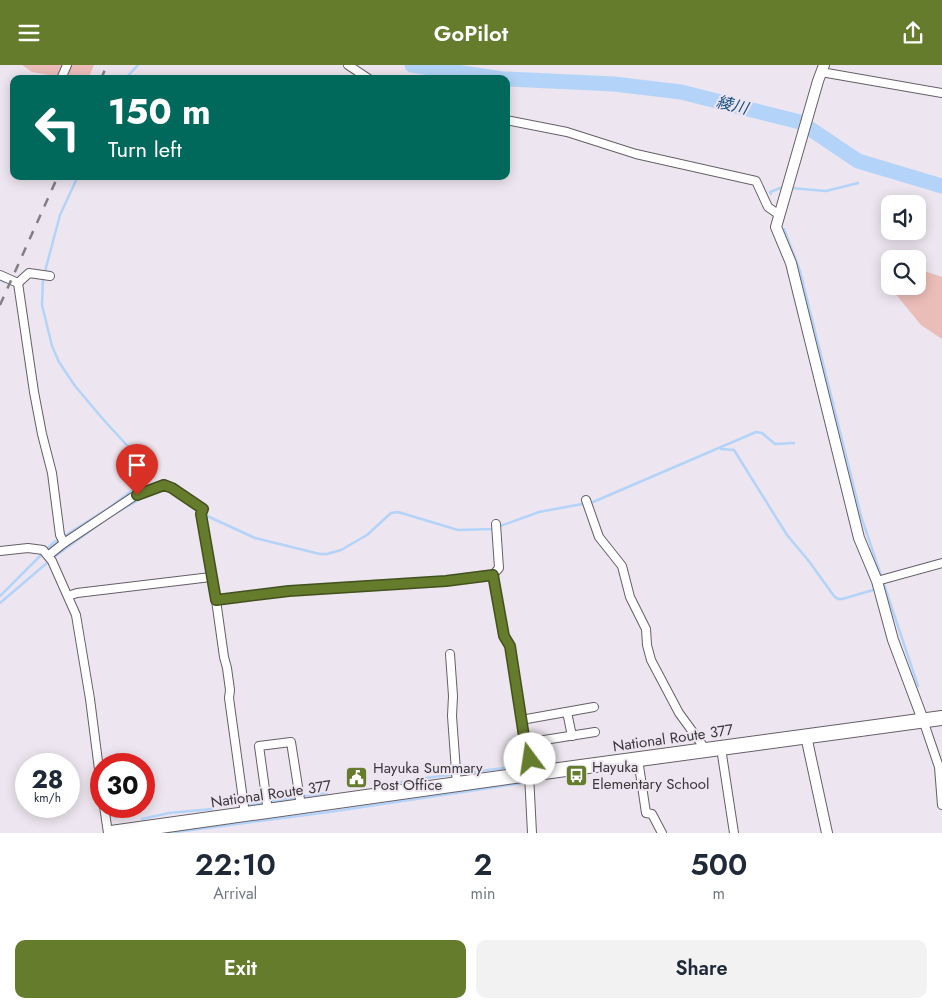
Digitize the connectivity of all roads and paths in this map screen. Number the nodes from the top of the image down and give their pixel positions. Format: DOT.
graph roads {
  1 [pos="348,65"];
  2 [pos="821,73"];
  3 [pos="363,75"];
  4 [pos="942,93"];
  5 [pos="510,121"];
  6 [pos="780,211"];
  7 [pos="0,275"];
  8 [pos="46,275"];
  9 [pos="18,283"];
  10 [pos="587,503"];
  11 [pos="497,526"];
  12 [pos="62,539"];
  13 [pos="0,551"];
  14 [pos="48,555"];
  15 [pos="942,563"];
  16 [pos="493,575"];
  17 [pos="211,577"];
  18 [pos="881,580"];
  19 [pos="68,596"];
  20 [pos="216,600"];
  21 [pos="450,654"];
  22 [pos="594,707"];
  23 [pos="567,712"];
  24 [pos="942,718"];
  25 [pos="522,720"];
  26 [pos="923,720"];
  27 [pos="595,732"];
  28 [pos="572,736"];
  29 [pos="806,736"];
  30 [pos="525,743"];
  31 [pos="721,748"];
  32 [pos="706,750"];
  33 [pos="97,753"];
  34 [pos="638,759"];
  35 [pos="532,773"];
  36 [pos="457,778"];
  37 [pos="300,800"];
  38 [pos="267,804"];
  39 [pos="942,805"];
  40 [pos="245,814"];
  41 [pos="106,818"];
  42 [pos="109,833"];
  43 [pos="532,833"];
  44 [pos="662,833"];
  45 [pos="734,833"];
  46 [pos="827,833"];
  1 -- 3 [label="street"];
  2 -- 4 [label="street"];
  2 -- 6 [label="street"];
  5 -- 6 [label="street"];
  6 -- 18 [label="street"];
  7 -- 9 [label="street"];
  8 -- 9 [label="street"];
  9 -- 12 [label="street"];
  10 -- 32 [label="street"];
  11 -- 16 [label="street"];
  12 -- 14 [label="street"];
  12 -- 17 [label="street"];
  13 -- 14 [label="street"];
  14 -- 19 [label="street"];
  15 -- 18 [label="street"];
  16 -- 20 [label="street"];
  16 -- 25 [label="street"];
  17 -- 19 [label="street"];
  17 -- 20 [label="street"];
  18 -- 26 [label="street"];
  19 -- 33 [label="street"];
  20 -- 40 [label="street"];
  21 -- 36 [label="street"];
  22 -- 23 [label="street"];
  23 -- 25 [label="street"];
  23 -- 28 [label="street"];
  24 -- 26 [label="highway, National Route 377"];
  25 -- 30 [label="street"];
  26 -- 29 [label="highway, National Route 377"];
  26 -- 39 [label="street"];
  27 -- 28 [label="street"];
  28 -- 30 [label="street"];
  29 -- 31 [label="highway, National Route 377"];
  29 -- 46 [label="street"];
  30 -- 35 [label="street"];
  31 -- 32 [label="highway, National Route 377"];
  31 -- 45 [label="street"];
  32 -- 34 [label="highway, National Route 377"];
  34 -- 35 [label="highway, National Route 377"];
  34 -- 44 [label="street"];
  35 -- 36 [label="highway, National Route 377"];
  35 -- 43 [label="street"];
  36 -- 37 [label="highway, National Route 377"];
  37 -- 38 [label="highway, National Route 377"];
  37 -- 38 [label="street"];
  38 -- 40 [label="highway, National Route 377"];
  40 -- 42 [label="highway, National Route 377"];
  41 -- 42 [label="street"];
}
